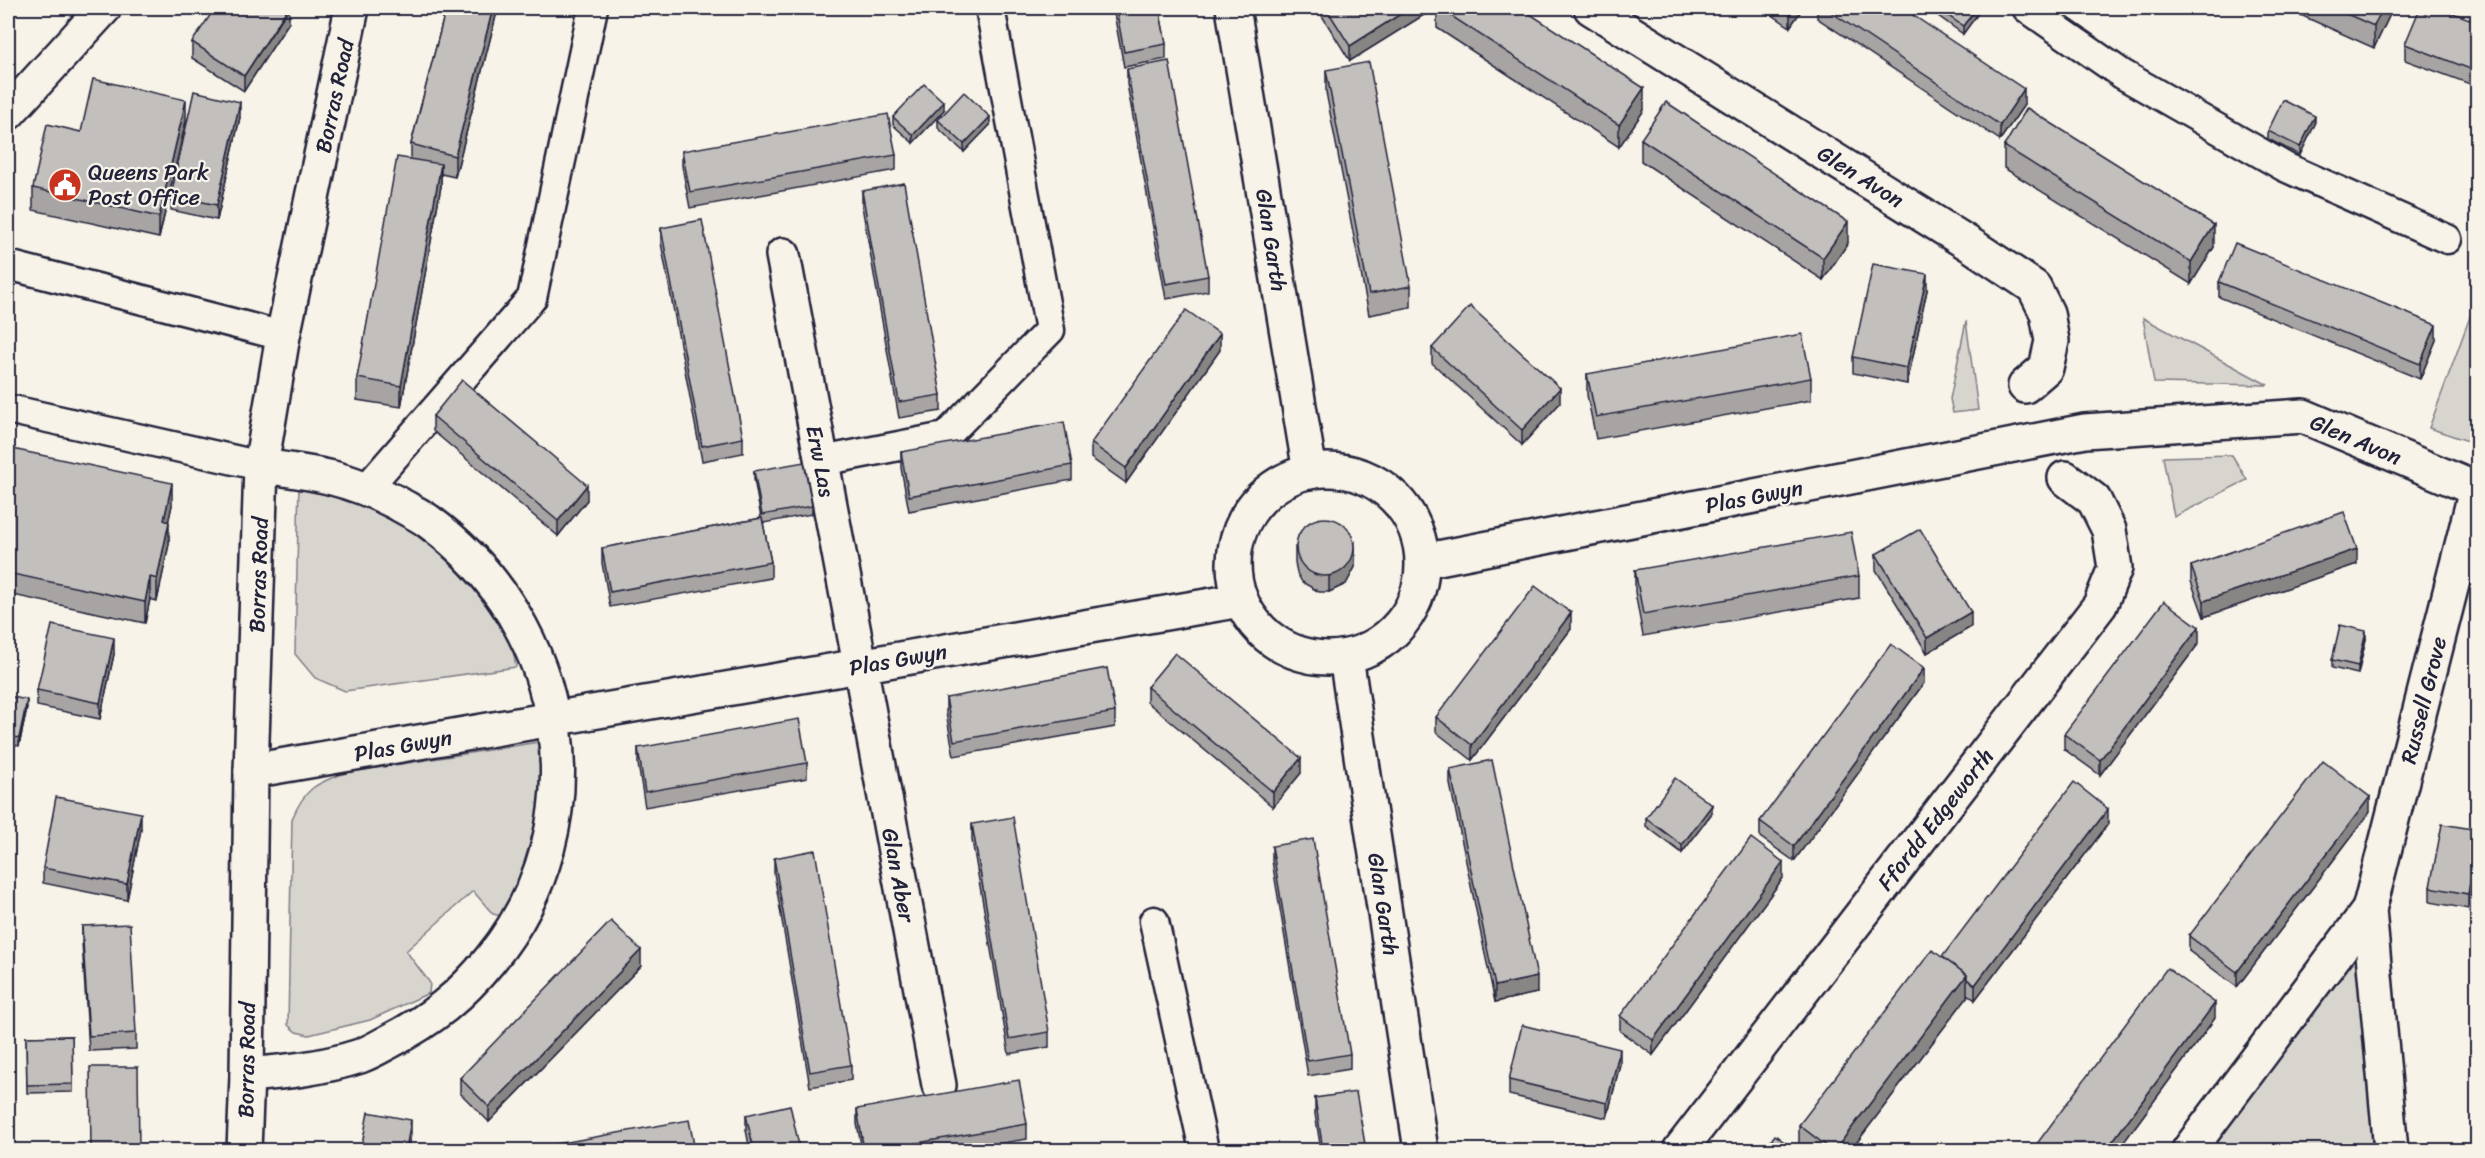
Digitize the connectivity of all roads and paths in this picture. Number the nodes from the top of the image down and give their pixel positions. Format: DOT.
graph roads {
  1 [pos="104,8"];
  2 [pos="352,8"];
  3 [pos="593,8"];
  4 [pos="990,8"];
  5 [pos="1233,8"];
  6 [pos="1591,8"];
  7 [pos="2027,8"];
  8 [pos="8,113"];
  9 [pos="2446,239"];
  10 [pos="783,255"];
  11 [pos="8,265"];
  12 [pos="283,336"];
  13 [pos="2025,386"];
  14 [pos="8,409"];
  15 [pos="2085,431"];
  16 [pos="822,461"];
  17 [pos="261,466"];
  18 [pos="1310,472"];
  19 [pos="2065,478"];
  20 [pos="367,488"];
  21 [pos="2477,490"];
  22 [pos="1423,561"];
  23 [pos="1241,600"];
  24 [pos="1346,657"];
  25 [pos="860,666"];
  26 [pos="555,719"];
  27 [pos="250,771"];
  28 [pos="2369,910"];
  29 [pos="1154,921"];
  30 [pos="247,1075"];
  31 [pos="939,1085"];
  32 [pos="244,1150"];
  33 [pos="1204,1150"];
  34 [pos="1421,1150"];
  35 [pos="1680,1150"];
  36 [pos="2189,1150"];
  37 [pos="2391,1150"];
  1 -- 8 [label="street"];
  2 -- 12 [label="street, Borras Road"];
  3 -- 20 [label="lane"];
  4 -- 16 [label="lane"];
  5 -- 18 [label="street, Glan Garth"];
  6 -- 13 [label="street, Glen Avon"];
  7 -- 9 [label="lane"];
  10 -- 16 [label="street, Erw Las"];
  11 -- 12 [label="lane"];
  12 -- 17 [label="street, Borras Road"];
  14 -- 17 [label="lane"];
  15 -- 21 [label="street, Glen Avon"];
  15 -- 22 [label="street, Plas Gwyn"];
  16 -- 25 [label="street, Erw Las"];
  17 -- 20 [label="street"];
  17 -- 27 [label="street, Borras Road"];
  18 -- 22 [label="street"];
  18 -- 23 [label="street"];
  19 -- 35 [label="street, Ffordd Edgeworth"];
  20 -- 26 [label="street"];
  21 -- 28 [label="street, Russell Grove"];
  22 -- 24 [label="street"];
  23 -- 24 [label="street"];
  23 -- 25 [label="street, Plas Gwyn"];
  24 -- 34 [label="street, Glan Garth"];
  25 -- 26 [label="street, Plas Gwyn"];
  25 -- 31 [label="street, Glan Aber"];
  26 -- 27 [label="street, Plas Gwyn"];
  26 -- 30 [label="street"];
  27 -- 30 [label="street, Borras Road"];
  28 -- 36 [label="street, Russell Grove"];
  28 -- 37 [label="street, Russell Grove"];
  29 -- 33 [label="lane"];
  30 -- 32 [label="street, Borras Road"];
}
